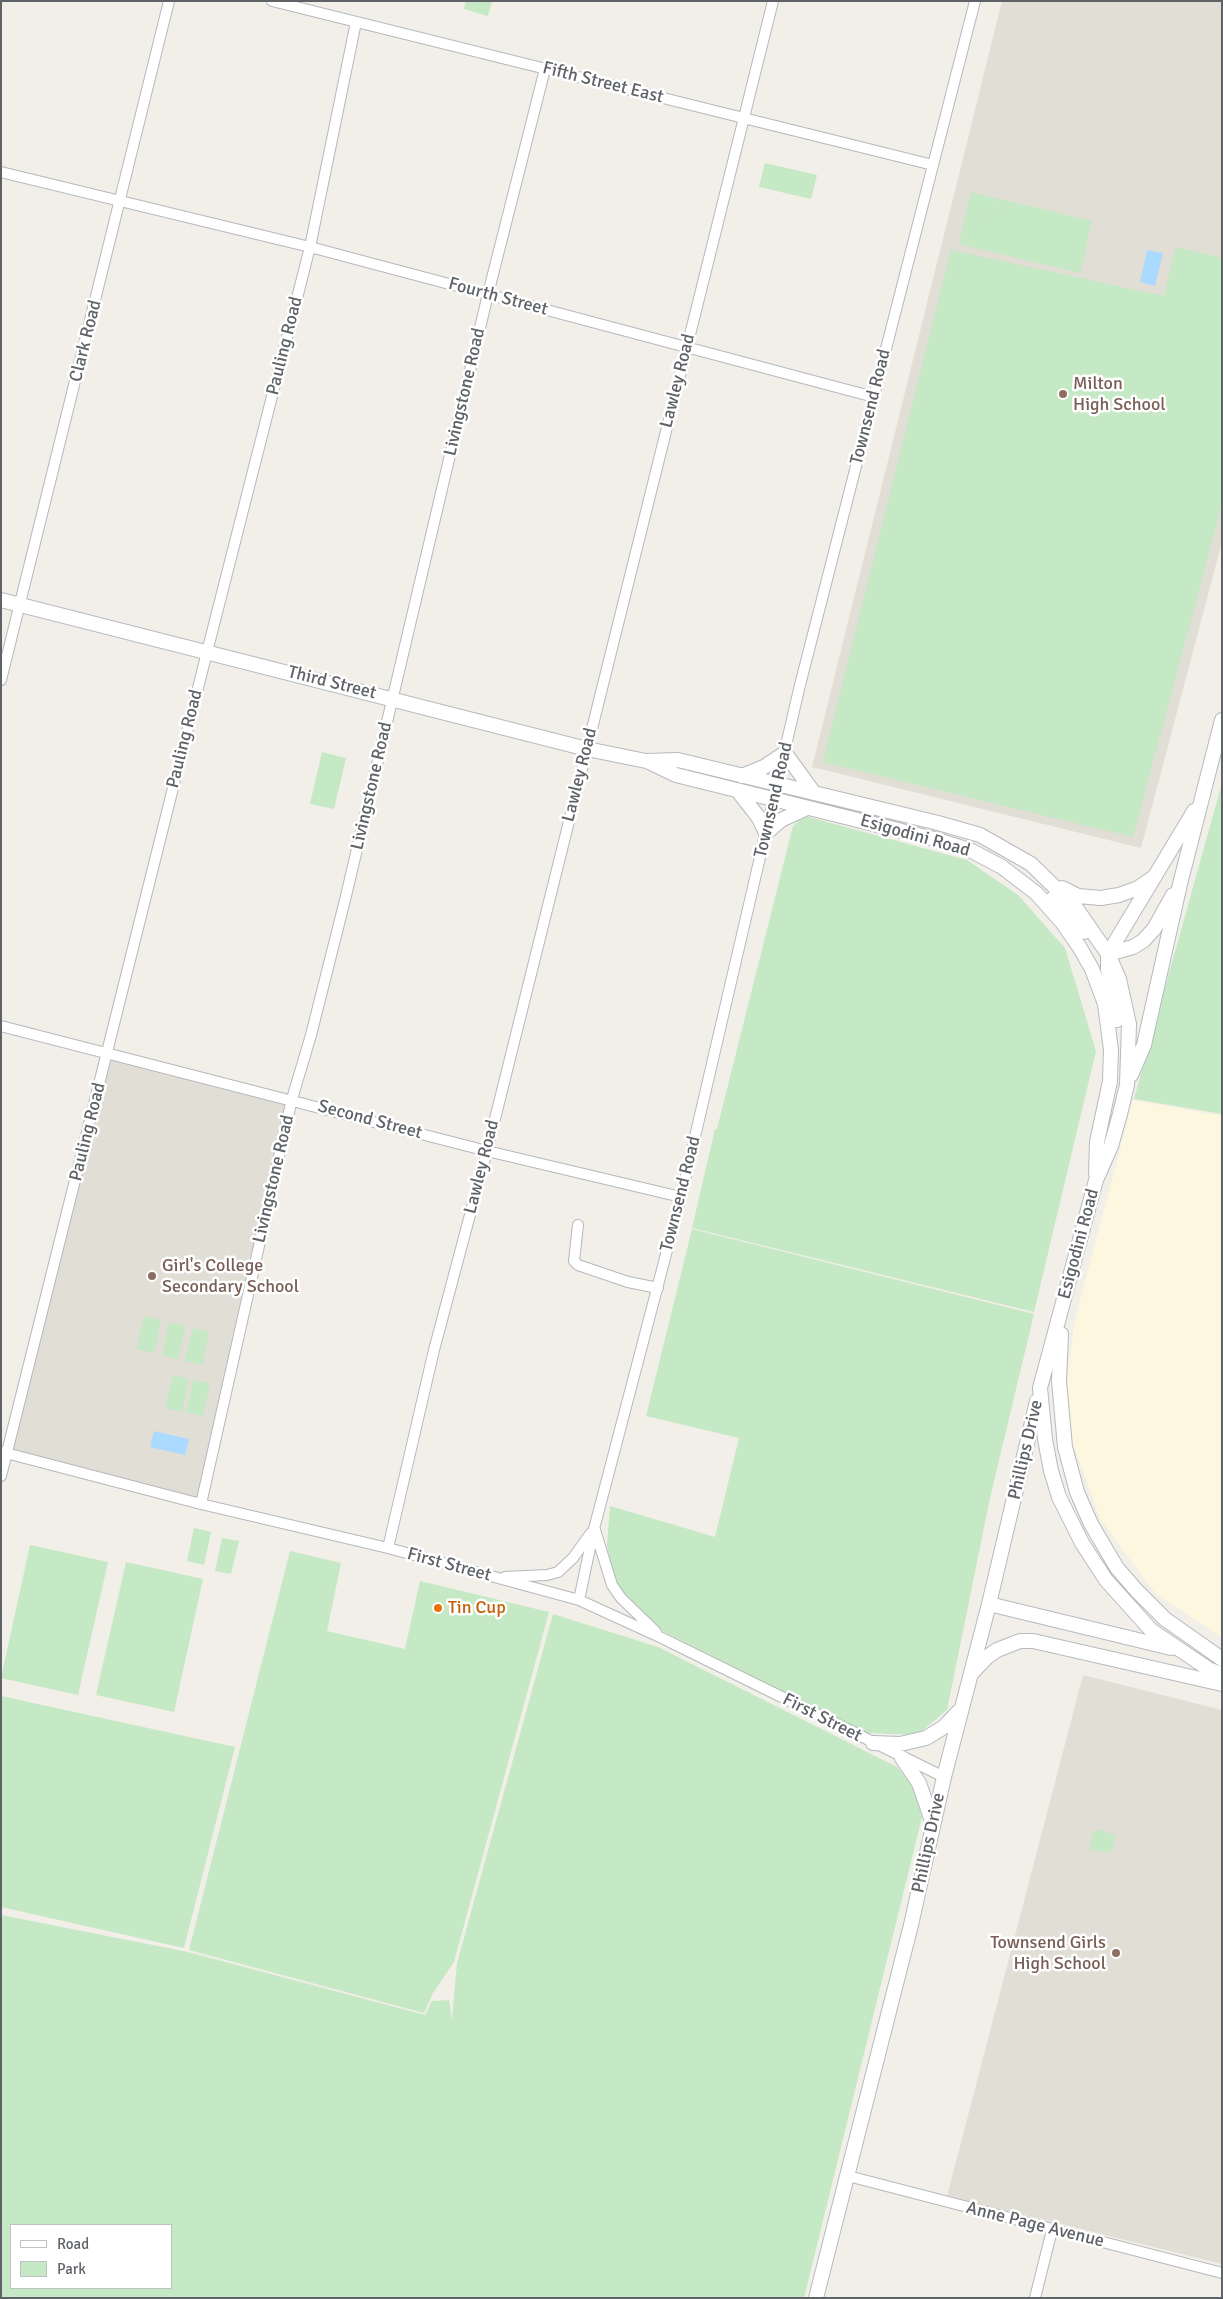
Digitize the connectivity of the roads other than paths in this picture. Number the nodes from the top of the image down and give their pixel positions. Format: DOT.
graph roads {
  1 [pos="169,1"];
  2 [pos="272,1"];
  3 [pos="773,1"];
  4 [pos="975,1"];
  5 [pos="356,22"];
  6 [pos="544,69"];
  7 [pos="744,118"];
  8 [pos="933,165"];
  9 [pos="1,172"];
  10 [pos="121,201"];
  11 [pos="310,247"];
  12 [pos="488,294"];
  13 [pos="686,348"];
  14 [pos="874,397"];
  15 [pos="1,600"];
  16 [pos="20,605"];
  17 [pos="207,652"];
  18 [pos="1,680"];
  19 [pos="392,699"];
  20 [pos="1222,720"];
  21 [pos="587,749"];
  22 [pos="784,753"];
  23 [pos="646,761"];
  24 [pos="742,776"];
  25 [pos="778,784"];
  26 [pos="738,790"];
  27 [pos="814,793"];
  28 [pos="1202,798"];
  29 [pos="774,800"];
  30 [pos="807,808"];
  31 [pos="766,833"];
  32 [pos="1156,876"];
  33 [pos="1052,883"];
  34 [pos="1180,884"];
  35 [pos="1036,892"];
  36 [pos="1108,954"];
  37 [pos="1,1026"];
  38 [pos="1111,1050"];
  39 [pos="107,1053"];
  40 [pos="1127,1085"];
  41 [pos="292,1099"];
  42 [pos="486,1151"];
  43 [pos="1096,1180"];
  44 [pos="680,1197"];
  45 [pos="578,1225"];
  46 [pos="658,1288"];
  47 [pos="1062,1308"];
  48 [pos="1040,1388"];
  49 [pos="4,1453"];
  50 [pos="1,1476"];
  51 [pos="200,1504"];
  52 [pos="594,1529"];
  53 [pos="388,1548"];
  54 [pos="494,1577"];
  55 [pos="579,1600"];
  56 [pos="989,1604"];
  57 [pos="662,1638"];
  58 [pos="1178,1650"];
  59 [pos="1222,1659"];
  60 [pos="1222,1674"];
  61 [pos="970,1676"];
  62 [pos="1222,1684"];
  63 [pos="961,1708"];
  64 [pos="873,1743"];
  65 [pos="902,1758"];
  66 [pos="944,1777"];
  67 [pos="933,1824"];
  68 [pos="848,2176"];
  69 [pos="1052,2230"];
  70 [pos="1222,2273"];
  71 [pos="816,2298"];
  72 [pos="1035,2298"];
  1 -- 10 [label="street, Clark Road"];
  2 -- 5 [label="street, Fifth Street East"];
  3 -- 7 [label="street, Lawley Road"];
  4 -- 8 [label="street, Townsend Road"];
  5 -- 6 [label="street, Fifth Street East"];
  5 -- 11 [label="street, Pauling Road"];
  6 -- 7 [label="street, Fifth Street East"];
  6 -- 12 [label="street, Livingstone Road"];
  7 -- 8 [label="street, Fifth Street East"];
  7 -- 13 [label="street, Lawley Road"];
  8 -- 14 [label="street, Townsend Road"];
  9 -- 10 [label="street, Fourth Street"];
  10 -- 11 [label="street, Fourth Street"];
  10 -- 16 [label="street, Clark Road"];
  11 -- 12 [label="street, Fourth Street"];
  11 -- 17 [label="street, Pauling Road"];
  12 -- 13 [label="street, Fourth Street"];
  12 -- 19 [label="street, Livingstone Road"];
  13 -- 14 [label="street, Fourth Street"];
  13 -- 21 [label="street, Lawley Road"];
  14 -- 22 [label="street, Townsend Road"];
  15 -- 16 [label="main road, Third Street"];
  16 -- 17 [label="main road, Third Street"];
  16 -- 18 [label="street, Clark Road"];
  17 -- 19 [label="main road, Third Street"];
  17 -- 39 [label="street, Pauling Road"];
  19 -- 21 [label="main road, Third Street"];
  19 -- 41 [label="street, Livingstone Road"];
  20 -- 28 [label="main road"];
  21 -- 23 [label="main road, Third Street"];
  21 -- 42 [label="street, Lawley Road"];
  22 -- 24 [label="main road"];
  22 -- 25 [label="street, Townsend Road"];
  22 -- 27 [label="main road"];
  23 -- 24 [label="main road, Third Street"];
  23 -- 26 [label="main road, Third Street"];
  24 -- 25 [label="main road, Third Street"];
  25 -- 27 [label="main road, Esigodini Road"];
  25 -- 29 [label="street, Townsend Road"];
  26 -- 29 [label="main road, Third Street"];
  26 -- 31 [label="main road"];
  27 -- 33 [label="main road, Esigodini Road"];
  28 -- 32 [label="main road"];
  28 -- 34 [label="main road"];
  29 -- 30 [label="main road, Esigodini Road"];
  29 -- 31 [label="street, Townsend Road"];
  30 -- 31 [label="main road"];
  30 -- 35 [label="main road, Esigodini Road"];
  31 -- 44 [label="street, Townsend Road"];
  32 -- 33 [label="main road"];
  32 -- 36 [label="main road"];
  33 -- 36 [label="main road, Esigodini Road"];
  34 -- 36 [label="main road"];
  34 -- 40 [label="main road"];
  35 -- 36 [label="main road"];
  35 -- 38 [label="main road, Esigodini Road"];
  36 -- 38 [label="main road"];
  36 -- 40 [label="main road, Esigodini Road"];
  37 -- 39 [label="street, Second Street"];
  38 -- 43 [label="main road, Esigodini Road"];
  39 -- 41 [label="street, Second Street"];
  39 -- 49 [label="street, Pauling Road"];
  40 -- 43 [label="main road, Esigodini Road"];
  41 -- 42 [label="street, Second Street"];
  41 -- 51 [label="street, Livingstone Road"];
  42 -- 44 [label="street, Second Street"];
  42 -- 53 [label="street, Lawley Road"];
  43 -- 47 [label="main road, Esigodini Road"];
  44 -- 46 [label="street, Townsend Road"];
  45 -- 46 [label="street"];
  46 -- 52 [label="street, Townsend Road"];
  47 -- 48 [label="main road, Esigodini Road"];
  47 -- 59 [label="main road, Esigodini Road"];
  48 -- 56 [label="main road, Phillips Drive"];
  48 -- 58 [label="main road, Esigodini Road"];
  49 -- 50 [label="street, Pauling Road"];
  49 -- 51 [label="street, First Street"];
  51 -- 53 [label="street, First Street"];
  52 -- 54 [label="street"];
  52 -- 55 [label="street, Townsend Road"];
  52 -- 57 [label="street"];
  53 -- 54 [label="street, First Street"];
  54 -- 55 [label="street, First Street"];
  55 -- 57 [label="street, First Street"];
  56 -- 58 [label="main road"];
  56 -- 61 [label="main road, Phillips Drive"];
  57 -- 64 [label="street, First Street"];
  58 -- 59 [label="main road"];
  58 -- 60 [label="main road, Esigodini Road"];
  61 -- 62 [label="main road"];
  61 -- 63 [label="main road, Phillips Drive"];
  63 -- 64 [label="main road"];
  63 -- 66 [label="main road, Phillips Drive"];
  64 -- 65 [label="street, First Street"];
  65 -- 66 [label="street, First Street"];
  65 -- 67 [label="main road"];
  66 -- 67 [label="main road, Phillips Drive"];
  67 -- 68 [label="main road, Phillips Drive"];
  68 -- 69 [label="street, Anne Page Avenue"];
  68 -- 71 [label="main road, Phillips Drive"];
  69 -- 70 [label="street, Anne Page Avenue"];
  69 -- 72 [label="street"];
}
